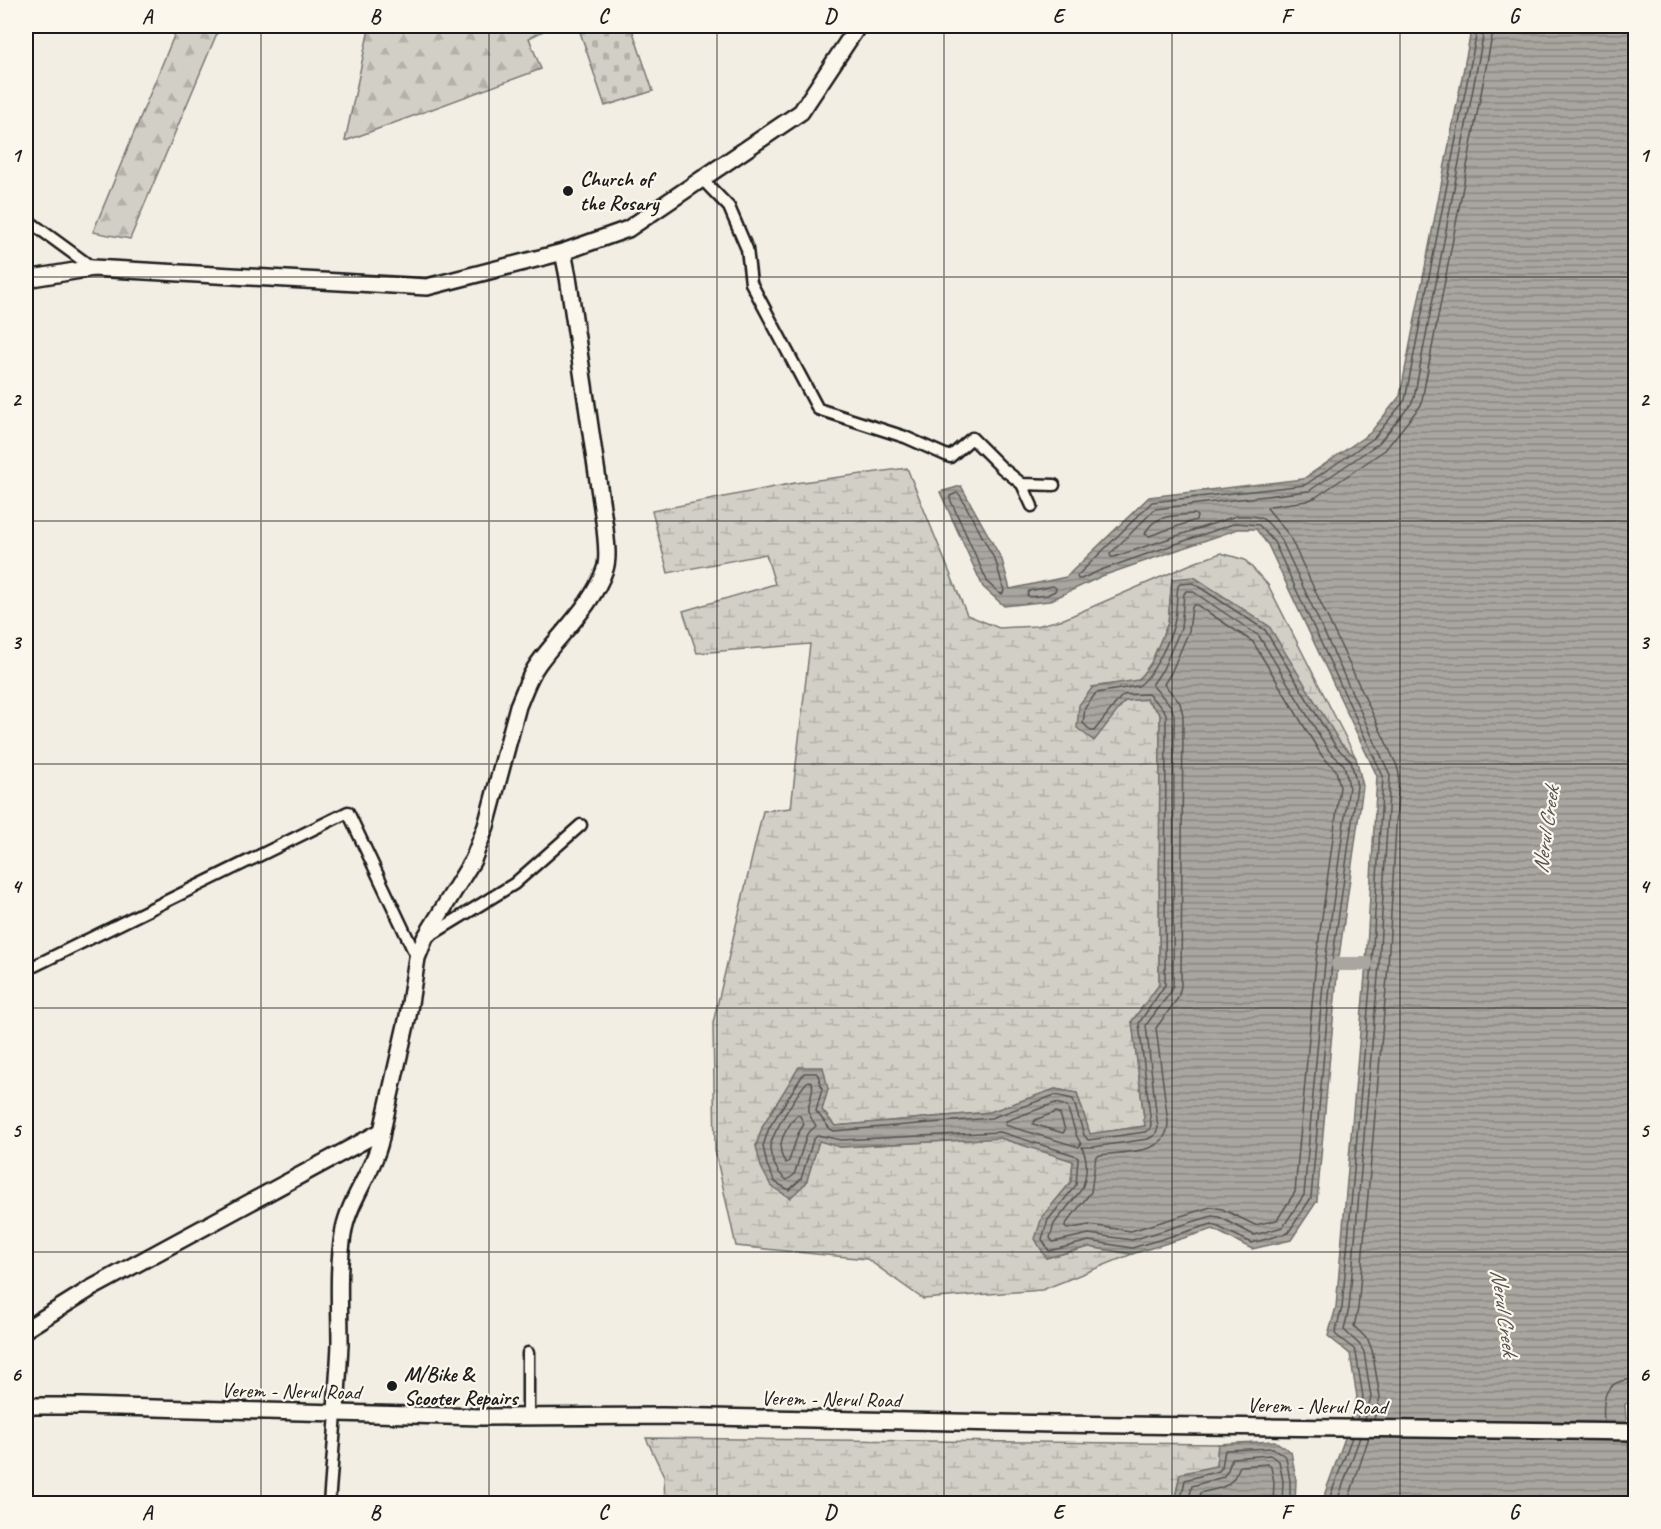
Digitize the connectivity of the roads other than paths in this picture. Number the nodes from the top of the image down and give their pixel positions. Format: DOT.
graph roads {
  1 [pos="859,27"];
  2 [pos="702,179"];
  3 [pos="26,219"];
  4 [pos="563,252"];
  5 [pos="93,268"];
  6 [pos="26,279"];
  7 [pos="1022,484"];
  8 [pos="1054,485"];
  9 [pos="1032,506"];
  10 [pos="581,825"];
  11 [pos="425,938"];
  12 [pos="417,958"];
  13 [pos="26,970"];
  14 [pos="382,1131"];
  15 [pos="26,1329"];
  16 [pos="528,1353"];
  17 [pos="26,1406"];
  18 [pos="336,1413"];
  19 [pos="528,1417"];
  20 [pos="1635,1432"];
  21 [pos="329,1503"];
  1 -- 2 [label="main road"];
  2 -- 4 [label="main road"];
  2 -- 7 [label="street"];
  3 -- 5 [label="street"];
  4 -- 5 [label="main road"];
  4 -- 11 [label="main road"];
  5 -- 6 [label="main road"];
  7 -- 8 [label="street"];
  7 -- 9 [label="street"];
  10 -- 11 [label="street"];
  11 -- 12 [label="main road"];
  12 -- 13 [label="street"];
  12 -- 14 [label="main road"];
  14 -- 15 [label="main road"];
  14 -- 18 [label="main road"];
  16 -- 19 [label="street"];
  17 -- 18 [label="main road, Verem - Nerul Road"];
  18 -- 19 [label="main road, Verem - Nerul Road"];
  18 -- 21 [label="street"];
  19 -- 20 [label="main road, Verem - Nerul Road"];
}
